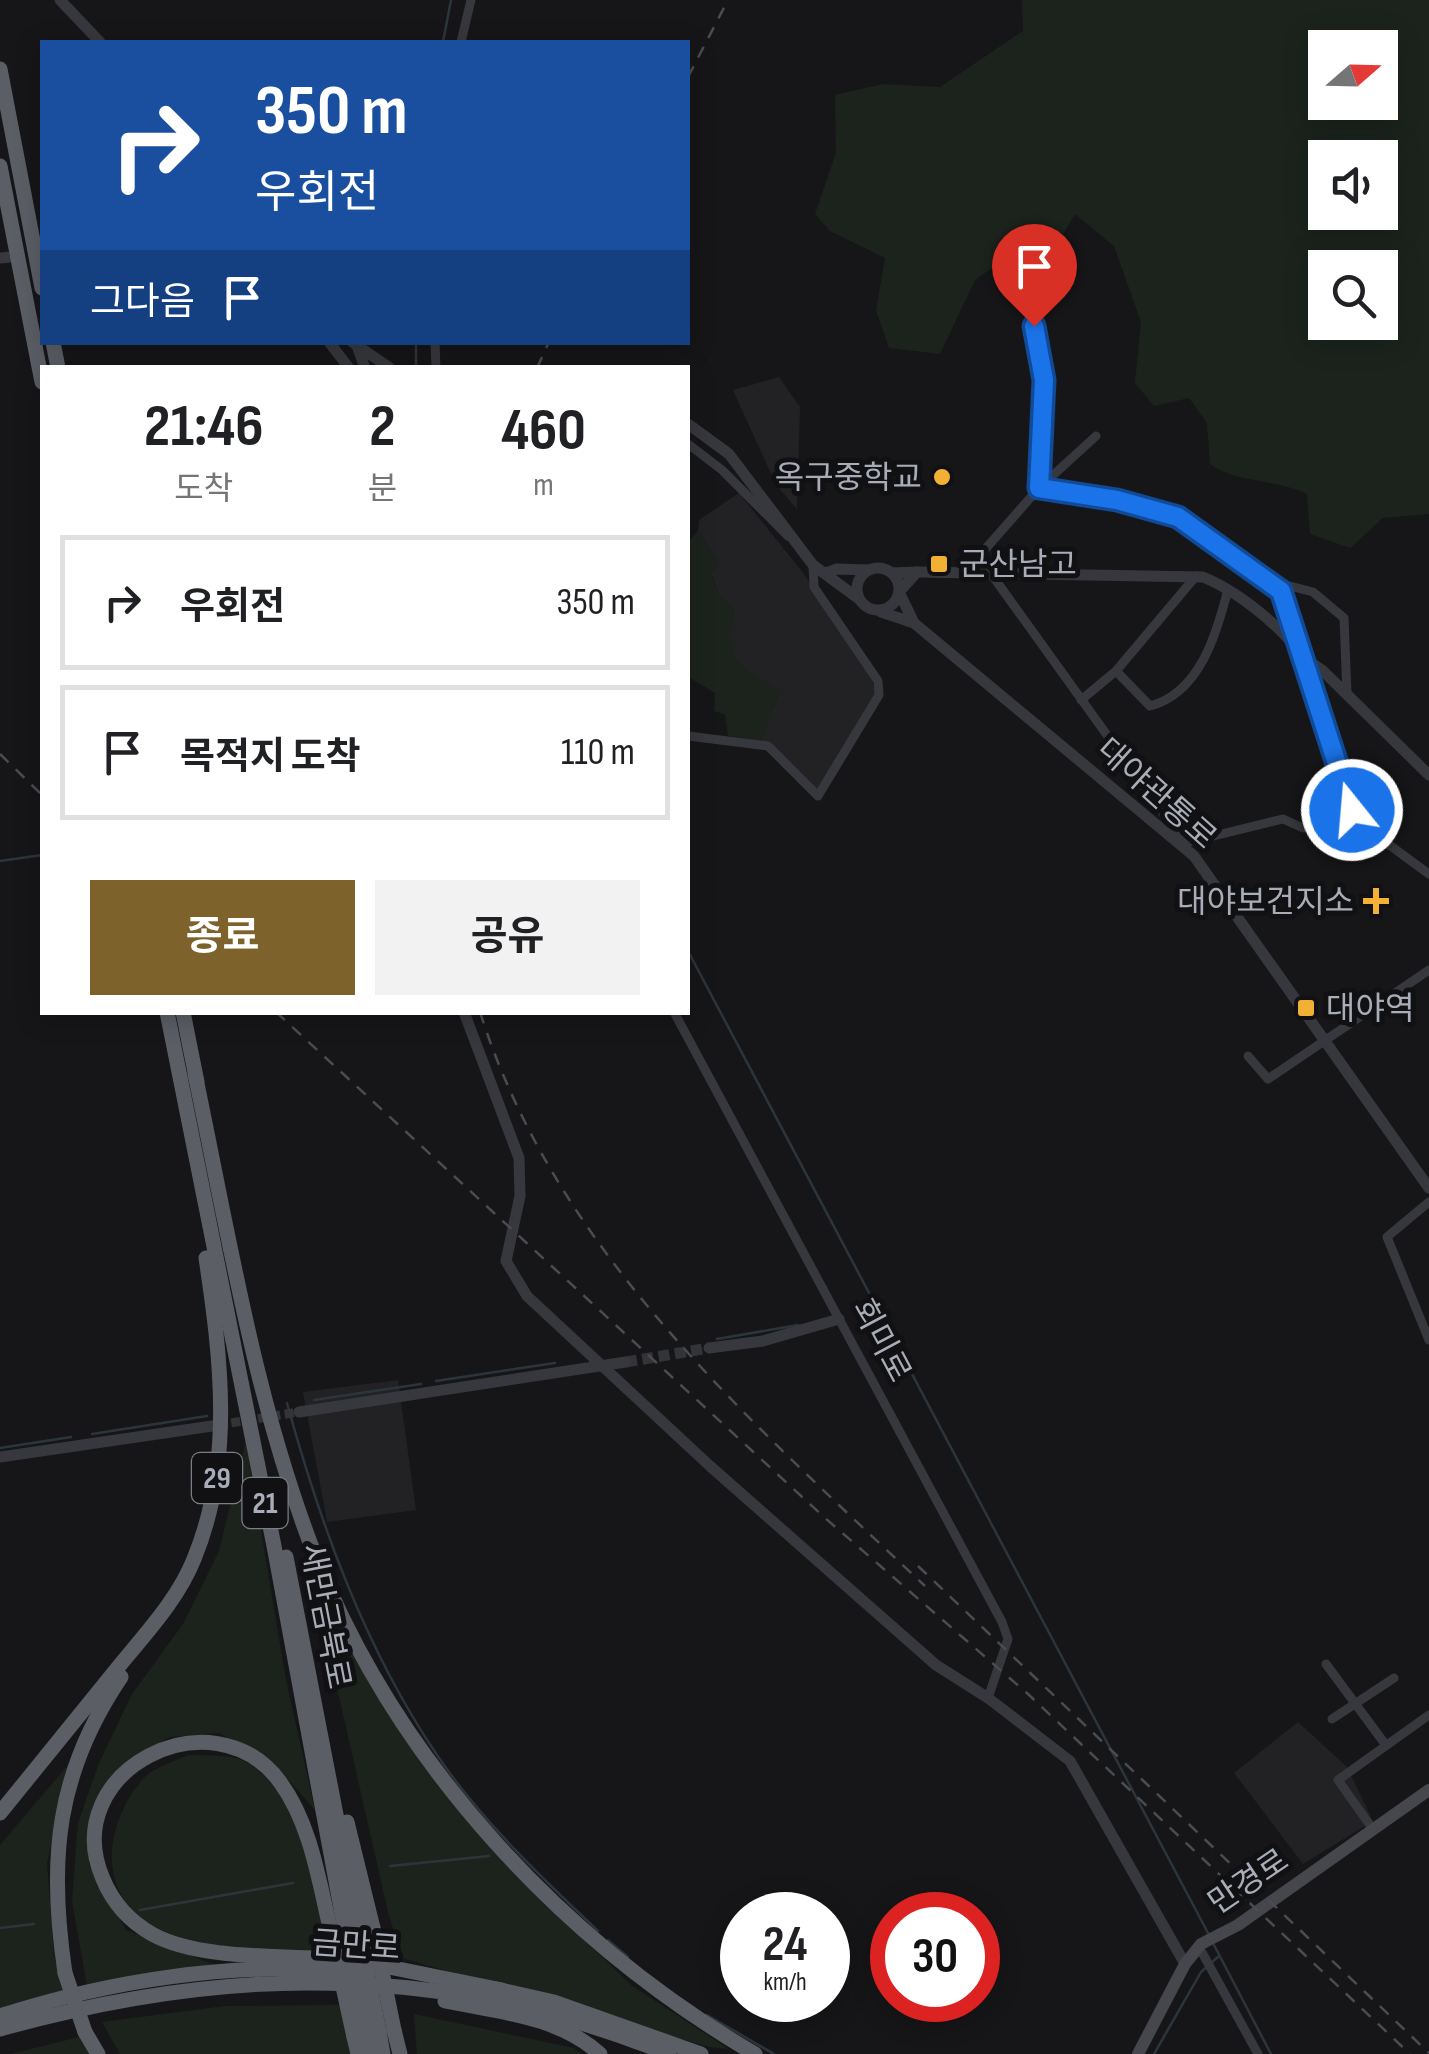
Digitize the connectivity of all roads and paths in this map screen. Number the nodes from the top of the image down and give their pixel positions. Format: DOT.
graph roads {
  1 [pos="60,0"];
  2 [pos="471,0"];
  3 [pos="98,40"];
  4 [pos="461,40"];
  5 [pos="0,69"];
  6 [pos="0,166"];
  7 [pos="40,278"];
  8 [pos="1070,282"];
  9 [pos="358,345"];
  10 [pos="386,365"];
  11 [pos="40,372"];
  12 [pos="690,425"];
  13 [pos="1096,436"];
  14 [pos="690,446"];
  15 [pos="1039,488"];
  16 [pos="792,540"];
  17 [pos="813,565"];
  18 [pos="869,570"];
  19 [pos="918,572"];
  20 [pos="965,572"];
  21 [pos="826,573"];
  22 [pos="892,573"];
  23 [pos="992,575"];
  24 [pos="1196,576"];
  25 [pos="1228,588"];
  26 [pos="1281,591"];
  27 [pos="899,592"];
  28 [pos="859,600"];
  29 [pos="876,611"];
  30 [pos="914,623"];
  31 [pos="1307,662"];
  32 [pos="1116,671"];
  33 [pos="1347,694"];
  34 [pos="1081,700"];
  35 [pos="690,736"];
  36 [pos="1429,775"];
  37 [pos="1355,815"];
  38 [pos="1185,844"];
  39 [pos="1194,856"];
  40 [pos="1429,874"];
  41 [pos="1429,970"];
  42 [pos="168,1015"];
  43 [pos="183,1015"];
  44 [pos="465,1015"];
  45 [pos="676,1015"];
  46 [pos="1324,1041"];
  47 [pos="1248,1056"];
  48 [pos="187,1075"];
  49 [pos="1429,1188"];
  50 [pos="1429,1202"];
  51 [pos="839,1319"];
  52 [pos="1429,1340"];
  53 [pos="709,1348"];
  54 [pos="626,1362"];
  55 [pos="601,1365"];
  56 [pos="299,1412"];
  57 [pos="212,1426"];
  58 [pos="0,1457"];
  59 [pos="170,1602"];
  60 [pos="1326,1664"];
  61 [pos="1394,1678"];
  62 [pos="988,1698"];
  63 [pos="1354,1703"];
  64 [pos="1429,1715"];
  65 [pos="1332,1719"];
  66 [pos="1386,1744"];
  67 [pos="1429,1790"];
  68 [pos="0,1813"];
  69 [pos="1372,1828"];
  70 [pos="352,1930"];
  71 [pos="1200,1946"];
  72 [pos="1185,1964"];
  73 [pos="313,1982"];
  74 [pos="502,1990"];
  75 [pos="0,2016"];
  76 [pos="0,2029"];
  77 [pos="373,2033"];
  78 [pos="98,2054"];
  79 [pos="358,2054"];
  80 [pos="370,2054"];
  81 [pos="384,2054"];
  82 [pos="400,2054"];
  83 [pos="600,2054"];
  84 [pos="669,2054"];
  85 [pos="701,2054"];
  86 [pos="755,2054"];
  87 [pos="1138,2054"];
  88 [pos="1258,2054"];
  1 -- 3 [label="street"];
  2 -- 4 [label="street"];
  5 -- 7 [label="highway"];
  6 -- 11 [label="highway"];
  8 -- 15 [label="street"];
  9 -- 10 [label="street, bridge"];
  12 -- 16 [label="street"];
  13 -- 15 [label="street"];
  14 -- 16 [label="street"];
  15 -- 20 [label="street"];
  15 -- 26 [label="street"];
  16 -- 17 [label="street"];
  17 -- 21 [label="street"];
  17 -- 35 [label="street"];
  18 -- 21 [label="street"];
  18 -- 22 [label="street"];
  18 -- 28 [label="street"];
  19 -- 20 [label="street"];
  19 -- 22 [label="street"];
  19 -- 27 [label="street"];
  20 -- 23 [label="street"];
  21 -- 28 [label="street"];
  22 -- 27 [label="street"];
  23 -- 24 [label="street"];
  23 -- 34 [label="street"];
  24 -- 25 [label="street"];
  24 -- 32 [label="street"];
  25 -- 31 [label="street"];
  25 -- 32 [label="street"];
  26 -- 31 [label="street"];
  26 -- 33 [label="street"];
  27 -- 29 [label="street"];
  27 -- 30 [label="street"];
  28 -- 29 [label="street"];
  29 -- 30 [label="street"];
  30 -- 39 [label="street, 대야관통로"];
  31 -- 33 [label="street"];
  31 -- 37 [label="street"];
  32 -- 34 [label="street"];
  33 -- 36 [label="street"];
  34 -- 38 [label="street"];
  37 -- 38 [label="street"];
  37 -- 40 [label="street"];
  38 -- 39 [label="street"];
  39 -- 46 [label="street, 대야관통로"];
  41 -- 46 [label="street"];
  42 -- 48 [label="highway, 새만금북로 / 21"];
  43 -- 48 [label="highway, 새만금북로 / 21"];
  44 -- 55 [label="street"];
  45 -- 51 [label="street, 회미로"];
  46 -- 47 [label="street"];
  46 -- 49 [label="street, 대야관통로"];
  48 -- 59 [label="highway, 29"];
  48 -- 70 [label="highway, 새만금북로 / 21"];
  48 -- 70 [label="highway, 새만금북로 / 21"];
  48 -- 86 [label="highway"];
  50 -- 52 [label="street"];
  51 -- 53 [label="street"];
  51 -- 62 [label="street, 회미로"];
  54 -- 55 [label="street"];
  55 -- 56 [label="street"];
  55 -- 62 [label="street"];
  57 -- 58 [label="street"];
  59 -- 68 [label="highway, 29"];
  59 -- 78 [label="highway, bridge"];
  60 -- 63 [label="street"];
  61 -- 63 [label="street"];
  62 -- 72 [label="street"];
  63 -- 65 [label="street"];
  63 -- 66 [label="street"];
  64 -- 66 [label="street"];
  66 -- 69 [label="street"];
  67 -- 69 [label="main road, 만경로"];
  69 -- 71 [label="main road, 만경로"];
  70 -- 74 [label="highway"];
  70 -- 77 [label="highway, 새만금북로 / 21, bridge"];
  70 -- 77 [label="highway, bridge"];
  71 -- 72 [label="main road, 만경로"];
  71 -- 88 [label="street"];
  72 -- 87 [label="main road, 만경로"];
  73 -- 76 [label="highway, 금만로"];
  73 -- 83 [label="highway"];
  73 -- 84 [label="highway, 금만로"];
  74 -- 75 [label="highway, 금만로"];
  74 -- 85 [label="highway, 금만로"];
  77 -- 79 [label="highway"];
  77 -- 80 [label="highway, 새만금북로 / 21"];
  77 -- 81 [label="highway, 새만금북로 / 21"];
  77 -- 82 [label="highway"];
}
